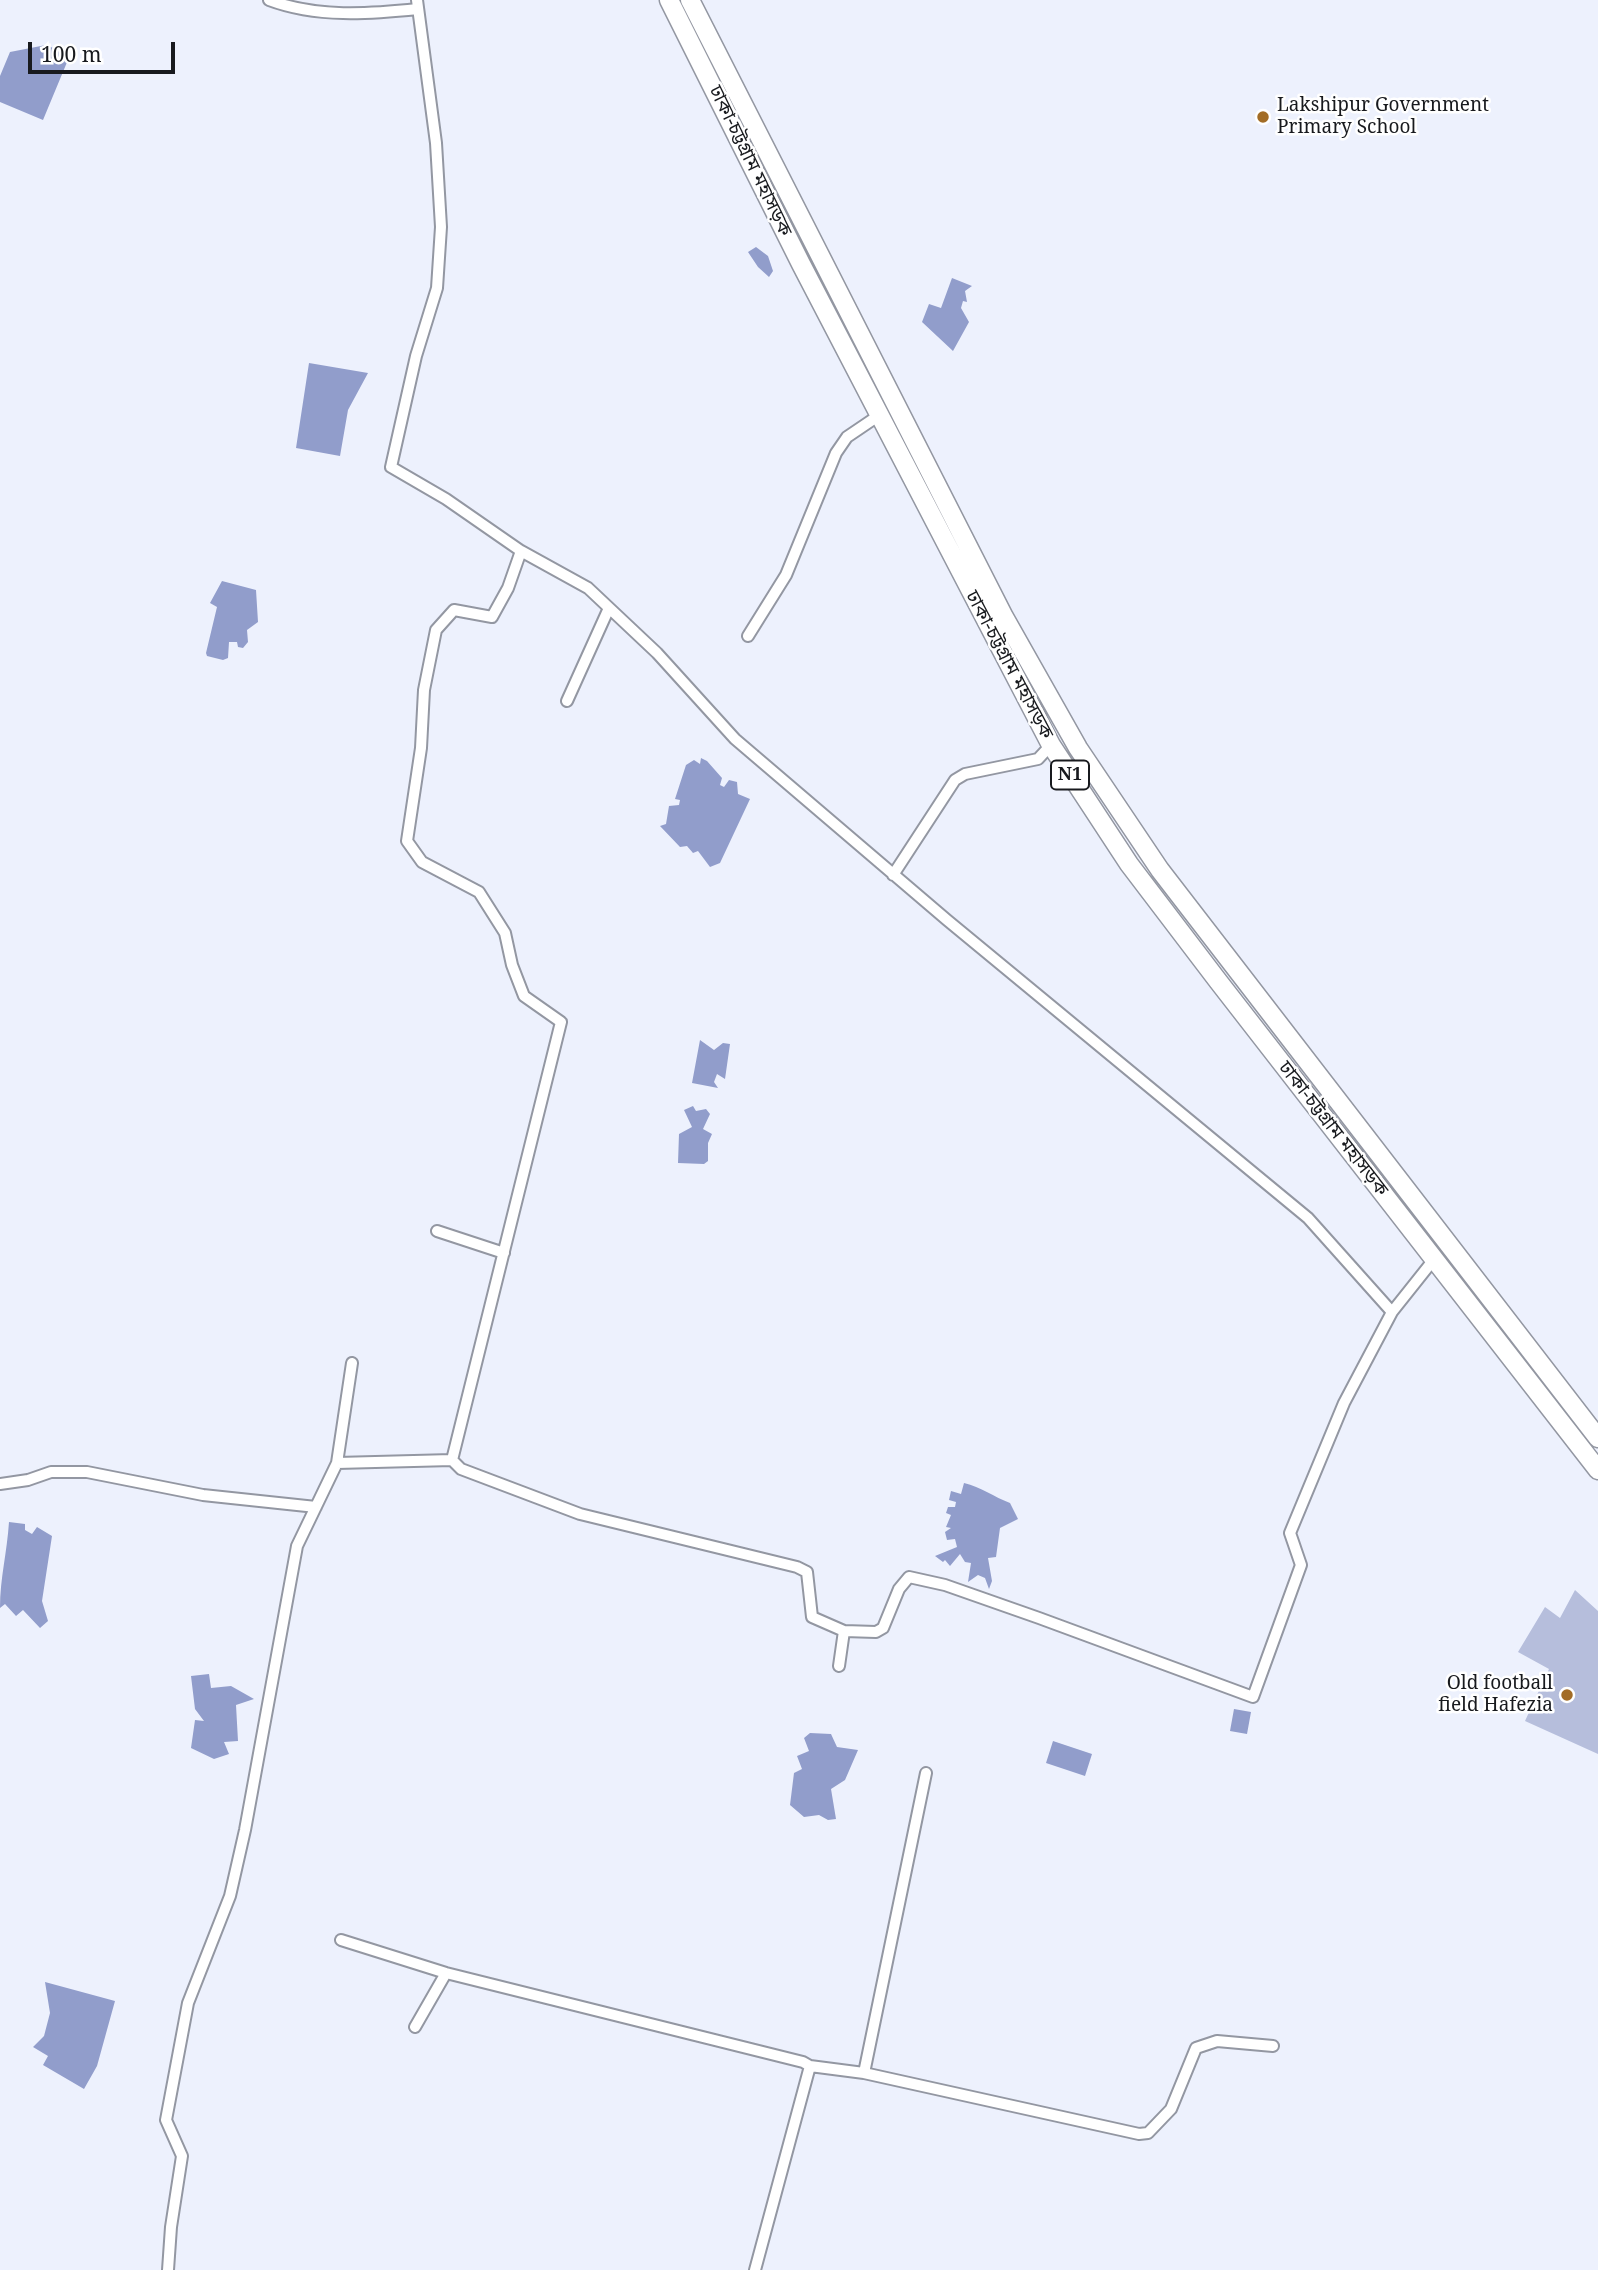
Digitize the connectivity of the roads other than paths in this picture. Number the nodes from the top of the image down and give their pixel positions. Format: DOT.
graph roads {
  1 [pos="269,0"];
  2 [pos="668,0"];
  3 [pos="690,0"];
  4 [pos="417,4"];
  5 [pos="881,414"];
  6 [pos="522,551"];
  7 [pos="609,608"];
  8 [pos="748,636"];
  9 [pos="566,701"];
  10 [pos="1051,746"];
  11 [pos="893,875"];
  12 [pos="437,1231"];
  13 [pos="504,1253"];
  14 [pos="1435,1258"];
  15 [pos="1392,1312"];
  16 [pos="352,1363"];
  17 [pos="1598,1438"];
  18 [pos="452,1460"];
  19 [pos="337,1462"];
  20 [pos="1598,1470"];
  21 [pos="0,1484"];
  22 [pos="316,1507"];
  23 [pos="844,1631"];
  24 [pos="839,1666"];
  25 [pos="926,1773"];
  26 [pos="341,1940"];
  27 [pos="446,1973"];
  28 [pos="415,2027"];
  29 [pos="1273,2046"];
  30 [pos="810,2066"];
  31 [pos="864,2073"];
  32 [pos="168,2270"];
  33 [pos="755,2270"];
  1 -- 4 [label="street"];
  2 -- 5 [label="highway, ঢাকা-চট্টগ্রাম মহাসড়ক / N1"];
  3 -- 17 [label="highway, ঢাকা-চট্টগ্রাম মহাসড়ক / N1"];
  4 -- 6 [label="street"];
  5 -- 8 [label="street"];
  5 -- 10 [label="highway, ঢাকা-চট্টগ্রাম মহাসড়ক / N1"];
  6 -- 7 [label="street"];
  6 -- 13 [label="street"];
  7 -- 9 [label="street"];
  7 -- 11 [label="street"];
  10 -- 11 [label="street"];
  10 -- 14 [label="highway, ঢাকা-চট্টগ্রাম মহাসড়ক / N1"];
  11 -- 15 [label="street"];
  12 -- 13 [label="street"];
  13 -- 18 [label="street"];
  14 -- 15 [label="street"];
  14 -- 20 [label="highway, ঢাকা-চট্টগ্রাম মহাসড়ক / N1"];
  15 -- 23 [label="street"];
  16 -- 19 [label="street"];
  18 -- 19 [label="street"];
  18 -- 23 [label="street"];
  19 -- 22 [label="street"];
  21 -- 22 [label="street"];
  22 -- 32 [label="street"];
  23 -- 24 [label="street"];
  25 -- 31 [label="street"];
  26 -- 27 [label="street"];
  27 -- 28 [label="street"];
  27 -- 30 [label="street"];
  29 -- 31 [label="street"];
  30 -- 31 [label="street"];
  30 -- 33 [label="street"];
}
